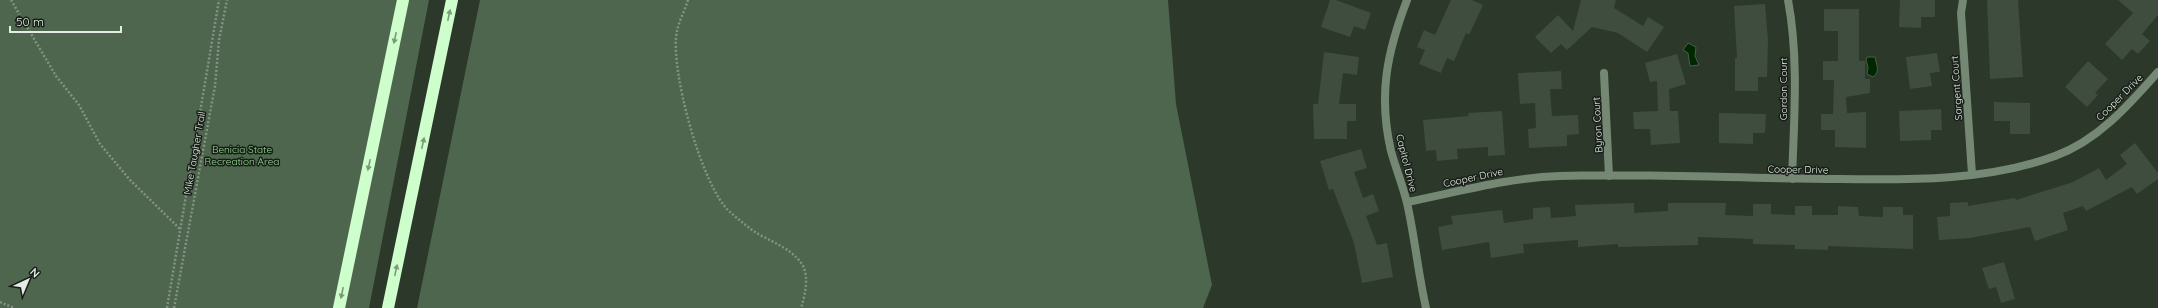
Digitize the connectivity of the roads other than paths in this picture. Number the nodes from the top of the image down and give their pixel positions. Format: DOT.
graph roads {
  1 [pos="403,0"];
  2 [pos="452,0"];
  3 [pos="1407,0"];
  4 [pos="1788,0"];
  5 [pos="1963,0"];
  6 [pos="2158,72"];
  7 [pos="1604,73"];
  8 [pos="1972,174"];
  9 [pos="1609,176"];
  10 [pos="1792,179"];
  11 [pos="1407,202"];
  12 [pos="339,308"];
  13 [pos="388,308"];
  14 [pos="1426,308"];
  1 -- 12 [label="highway, one-way"];
  13 -- 2 [label="highway, one-way"];
  3 -- 11 [label="street, Capitol Drive"];
  4 -- 10 [label="street, Gordon Court"];
  5 -- 8 [label="street, Sargent Court"];
  6 -- 8 [label="street, Cooper Drive"];
  7 -- 9 [label="street, Byron Court"];
  8 -- 10 [label="street, Cooper Drive"];
  9 -- 10 [label="street, Cooper Drive"];
  9 -- 11 [label="street, Cooper Drive"];
  11 -- 14 [label="street, Capitol Drive"];
}
